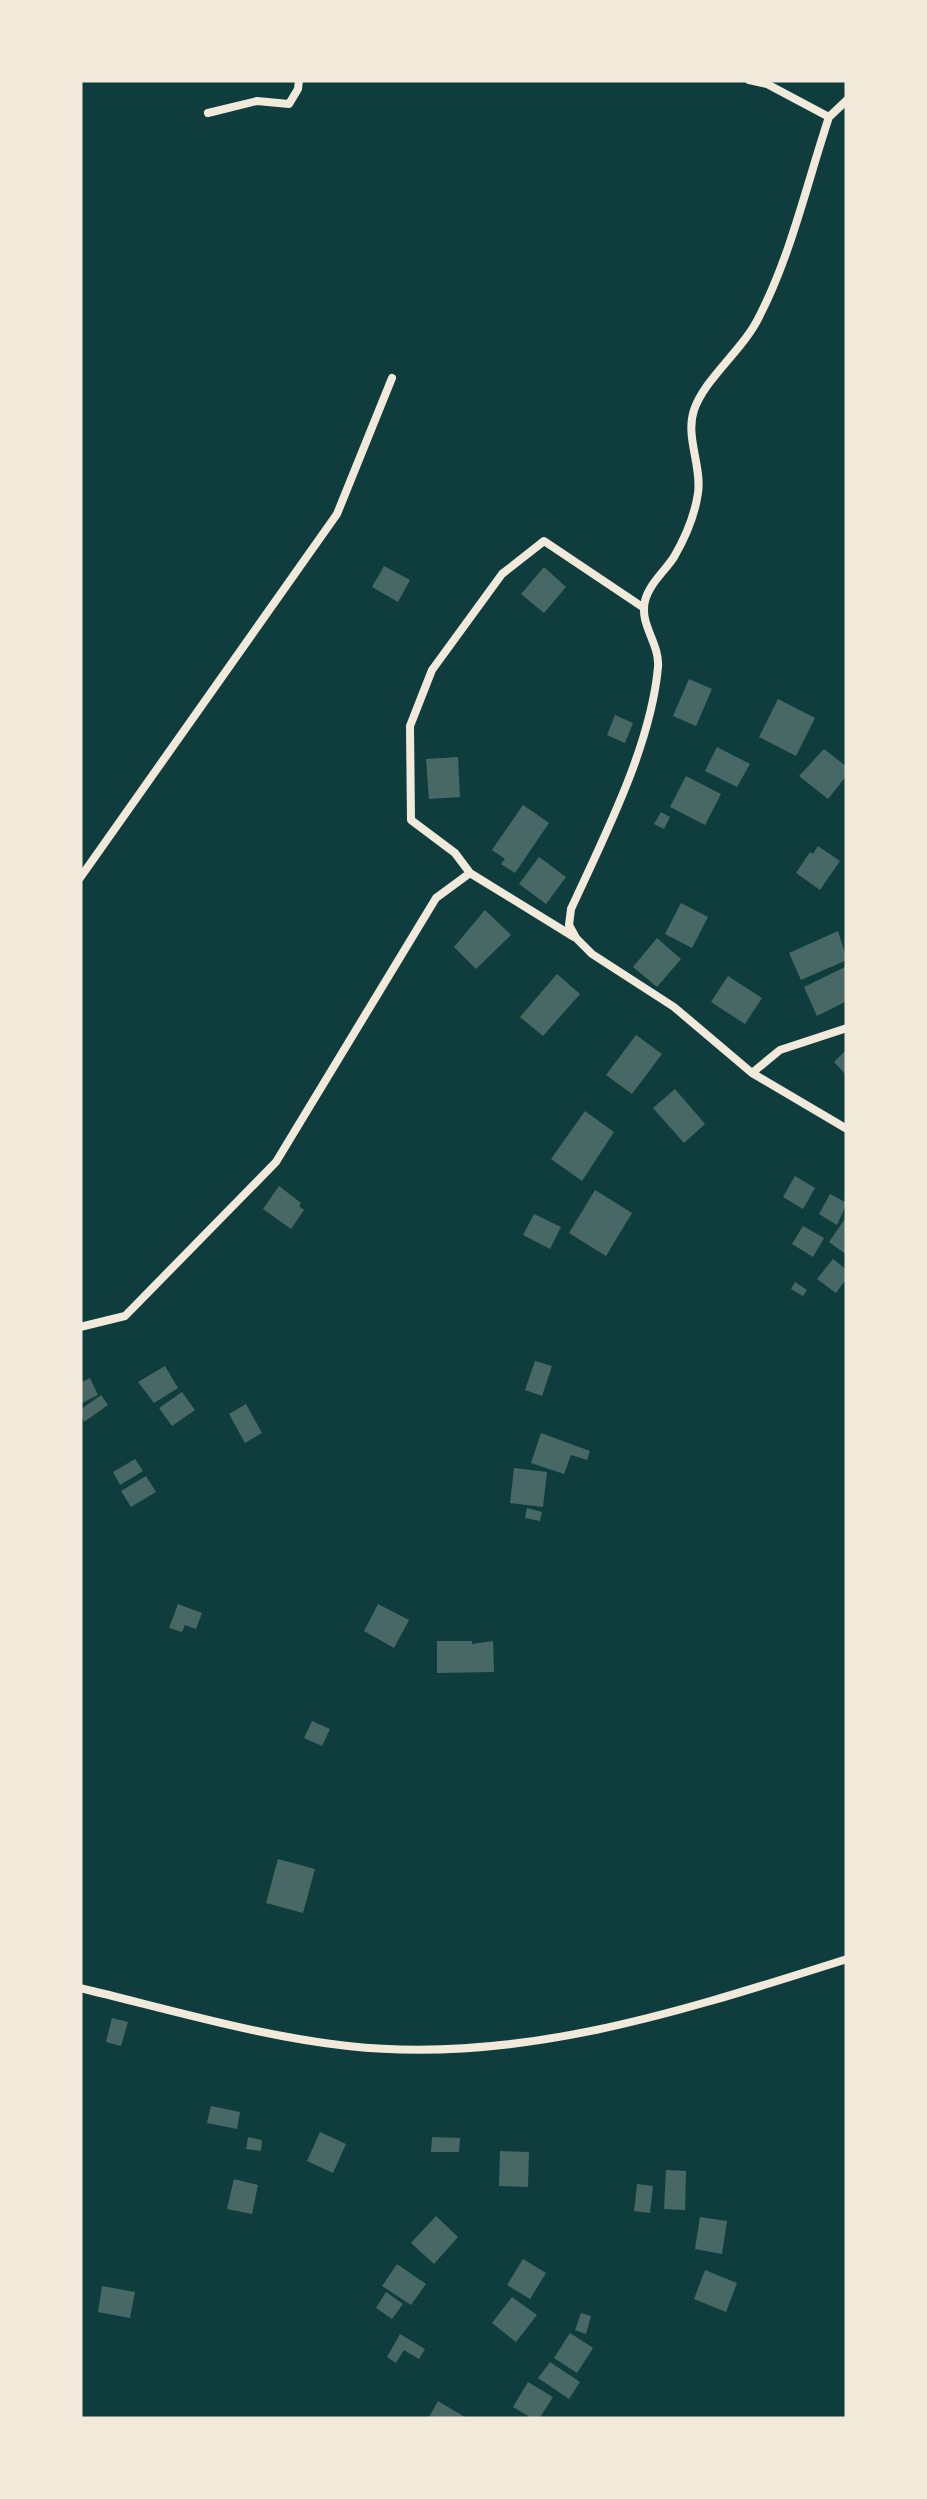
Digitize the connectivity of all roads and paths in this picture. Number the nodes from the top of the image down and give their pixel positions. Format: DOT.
graph roads {
  1 [pos="298,80"];
  2 [pos="749,80"];
  3 [pos="847,100"];
  4 [pos="208,113"];
  5 [pos="829,117"];
  6 [pos="392,378"];
  7 [pos="644,608"];
  8 [pos="470,873"];
  9 [pos="80,878"];
  10 [pos="576,938"];
  11 [pos="847,1028"];
  12 [pos="752,1072"];
  13 [pos="847,1129"];
  14 [pos="80,1327"];
  15 [pos="847,1959"];
  16 [pos="80,1988"];
  1 -- 4 [label="street"];
  2 -- 5 [label="street"];
  3 -- 5 [label="street"];
  5 -- 7 [label="street"];
  6 -- 9 [label="street"];
  7 -- 8 [label="street"];
  7 -- 10 [label="street"];
  8 -- 10 [label="street"];
  8 -- 14 [label="street"];
  10 -- 12 [label="street"];
  11 -- 12 [label="street"];
  12 -- 13 [label="street"];
  15 -- 16 [label="street"];
}
